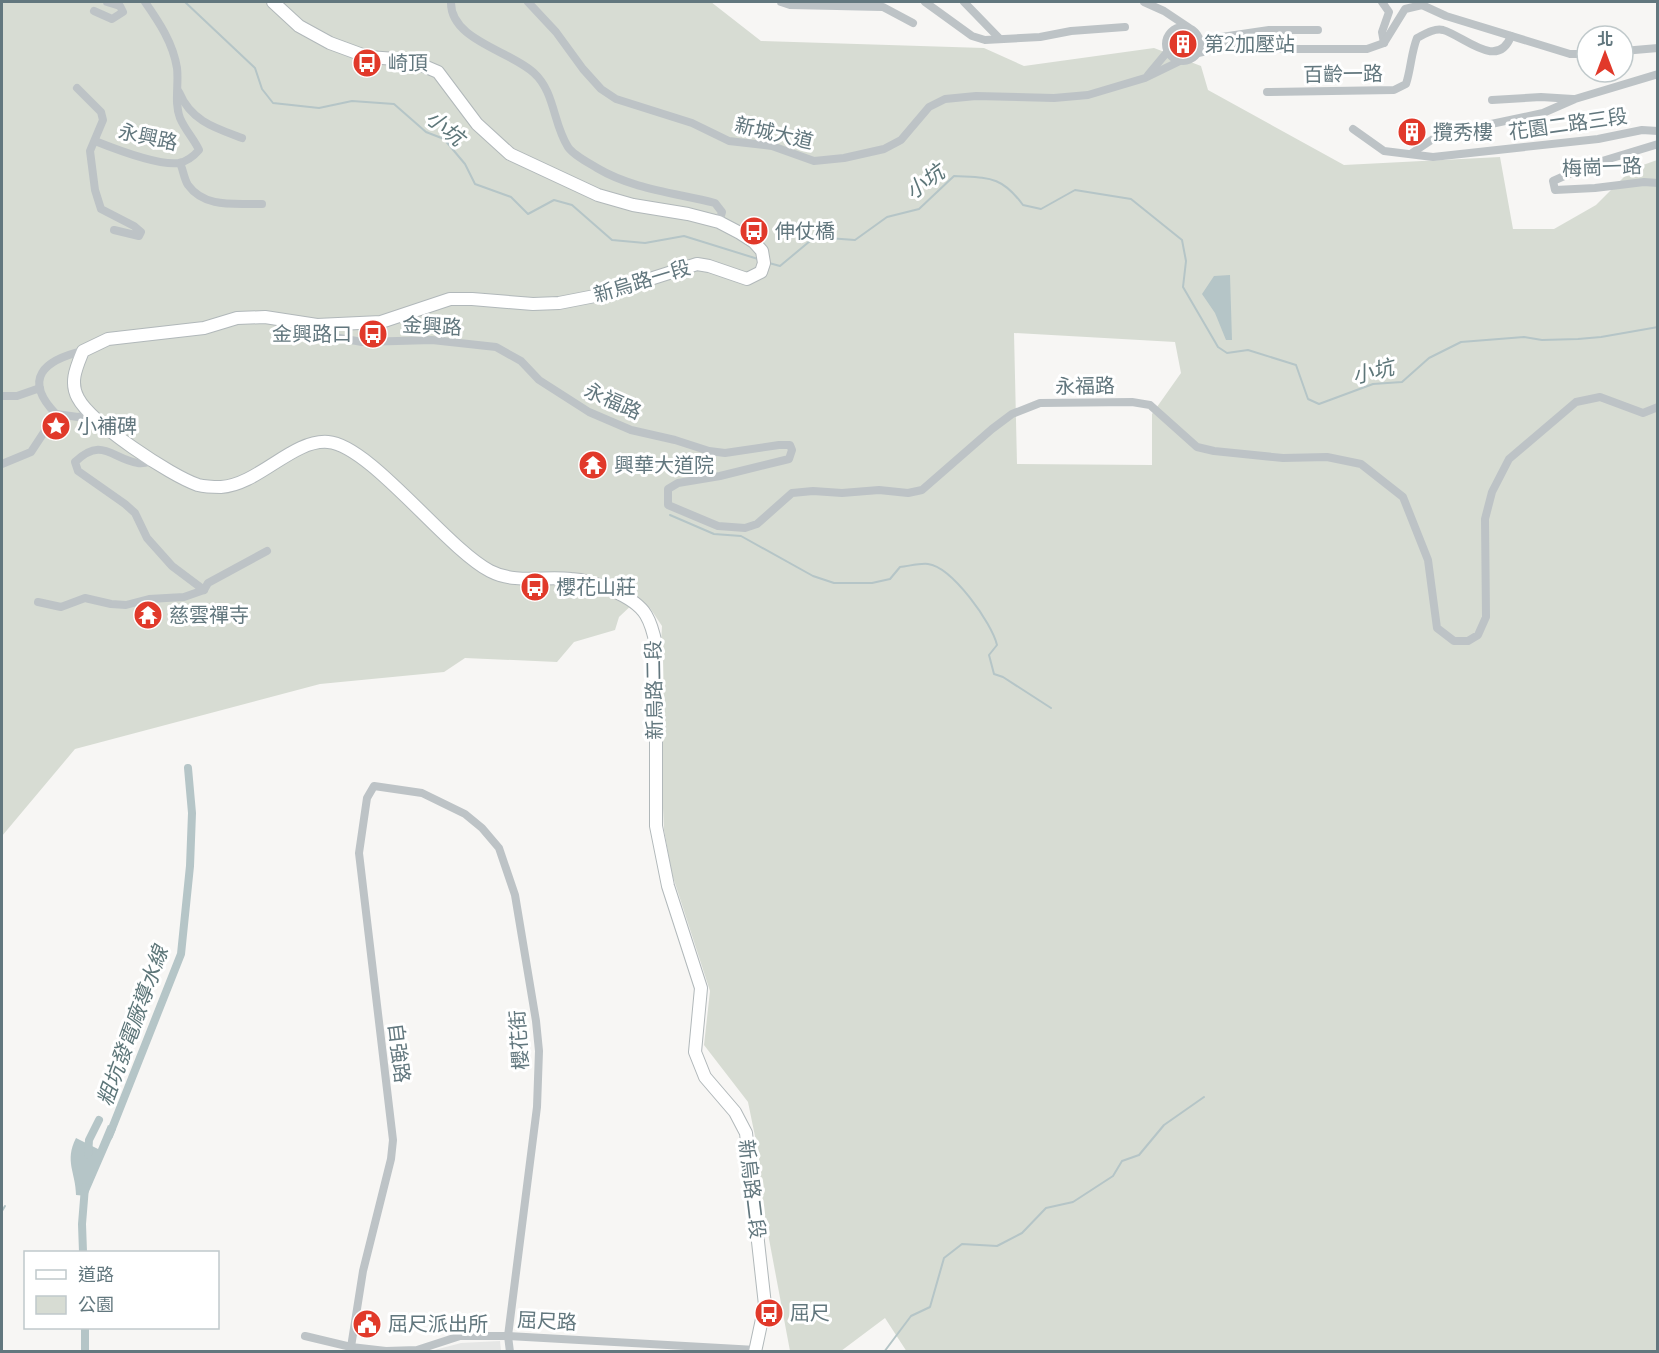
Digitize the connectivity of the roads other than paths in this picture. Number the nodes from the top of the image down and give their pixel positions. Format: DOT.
graph roads {
  1 [pos="107,2"];
  2 [pos="145,2"];
  3 [pos="273,2"];
  4 [pos="451,2"];
  5 [pos="528,2"];
  6 [pos="781,2"];
  7 [pos="925,2"];
  8 [pos="964,2"];
  9 [pos="1144,2"];
  10 [pos="1382,2"];
  11 [pos="94,11"];
  12 [pos="1164,11"];
  13 [pos="913,23"];
  14 [pos="1125,27"];
  15 [pos="1189,28"];
  16 [pos="1318,30"];
  17 [pos="1172,32"];
  18 [pos="1511,36"];
  19 [pos="999,38"];
  20 [pos="1201,40"];
  21 [pos="1384,43"];
  22 [pos="1231,46"];
  23 [pos="1658,48"];
  24 [pos="1635,50"];
  25 [pos="1168,51"];
  26 [pos="1198,53"];
  27 [pos="1575,54"];
  28 [pos="1180,60"];
  29 [pos="1658,74"];
  30 [pos="1145,78"];
  31 [pos="77,88"];
  32 [pos="178,88"];
  33 [pos="1267,92"];
  34 [pos="1575,99"];
  35 [pos="1492,100"];
  36 [pos="1353,129"];
  37 [pos="1658,131"];
  38 [pos="242,138"];
  39 [pos="95,141"];
  40 [pos="1658,144"];
  41 [pos="1412,153"];
  42 [pos="180,162"];
  43 [pos="1658,183"];
  44 [pos="262,204"];
  45 [pos="719,222"];
  46 [pos="114,230"];
  47 [pos="317,325"];
  48 [pos="83,351"];
  49 [pos="539,380"];
  50 [pos="40,388"];
  51 [pos="2,396"];
  52 [pos="1658,407"];
  53 [pos="56,414"];
  54 [pos="90,415"];
  55 [pos="155,461"];
  56 [pos="2,464"];
  57 [pos="267,551"];
  58 [pos="204,590"];
  59 [pos="39,602"];
  60 [pos="398,789"];
  61 [pos="305,1336"];
  62 [pos="508,1336"];
  63 [pos="351,1347"];
  64 [pos="756,1351"];
  65 [pos="510,1352"];
  1 -- 11 [label="street"];
  2 -- 32 [label="street, 永興路"];
  3 -- 45 [label="main road, 新烏路一段"];
  4 -- 45 [label="street"];
  5 -- 30 [label="street, 新城大道"];
  6 -- 13 [label="street"];
  7 -- 19 [label="street"];
  8 -- 19 [label="street"];
  9 -- 12 [label="street"];
  10 -- 21 [label="street"];
  12 -- 15 [label="street"];
  12 -- 17 [label="street"];
  14 -- 19 [label="street"];
  15 -- 17 [label="street"];
  15 -- 20 [label="street"];
  16 -- 20 [label="street"];
  17 -- 25 [label="street"];
  18 -- 21 [label="street"];
  18 -- 27 [label="street"];
  18 -- 33 [label="street, 百齡一路"];
  20 -- 22 [label="street"];
  20 -- 26 [label="street"];
  21 -- 22 [label="street"];
  22 -- 26 [label="street"];
  23 -- 24 [label="street"];
  25 -- 28 [label="street"];
  25 -- 30 [label="street"];
  26 -- 28 [label="street"];
  28 -- 30 [label="street, 新城大道"];
  29 -- 34 [label="street"];
  31 -- 39 [label="street"];
  32 -- 38 [label="street"];
  32 -- 42 [label="street, 永興路"];
  34 -- 35 [label="street"];
  34 -- 41 [label="street"];
  36 -- 41 [label="street"];
  37 -- 41 [label="street, 花園二路三段"];
  39 -- 42 [label="street, 永興路"];
  39 -- 46 [label="street, 永興路"];
  40 -- 43 [label="street, 梅崗一路"];
  42 -- 44 [label="street"];
  45 -- 47 [label="main road, 新烏路一段"];
  47 -- 48 [label="main road, 新烏路一段"];
  47 -- 49 [label="street, 金興路"];
  48 -- 50 [label="street"];
  48 -- 54 [label="main road, 新烏路二段"];
  49 -- 52 [label="street, 永福路"];
  50 -- 51 [label="street"];
  50 -- 53 [label="street"];
  53 -- 54 [label="street"];
  53 -- 56 [label="street"];
  54 -- 55 [label="main road, 新烏路二段"];
  55 -- 58 [label="street"];
  55 -- 64 [label="main road, 新烏路二段"];
  57 -- 58 [label="street"];
  58 -- 59 [label="street"];
  60 -- 62 [label="street, 櫻花街"];
  60 -- 63 [label="street, 自強路"];
  61 -- 63 [label="street, 屈尺路"];
  62 -- 63 [label="street, 屈尺路"];
  62 -- 64 [label="street, 屈尺路"];
  62 -- 65 [label="street, 櫻花街"];
}
